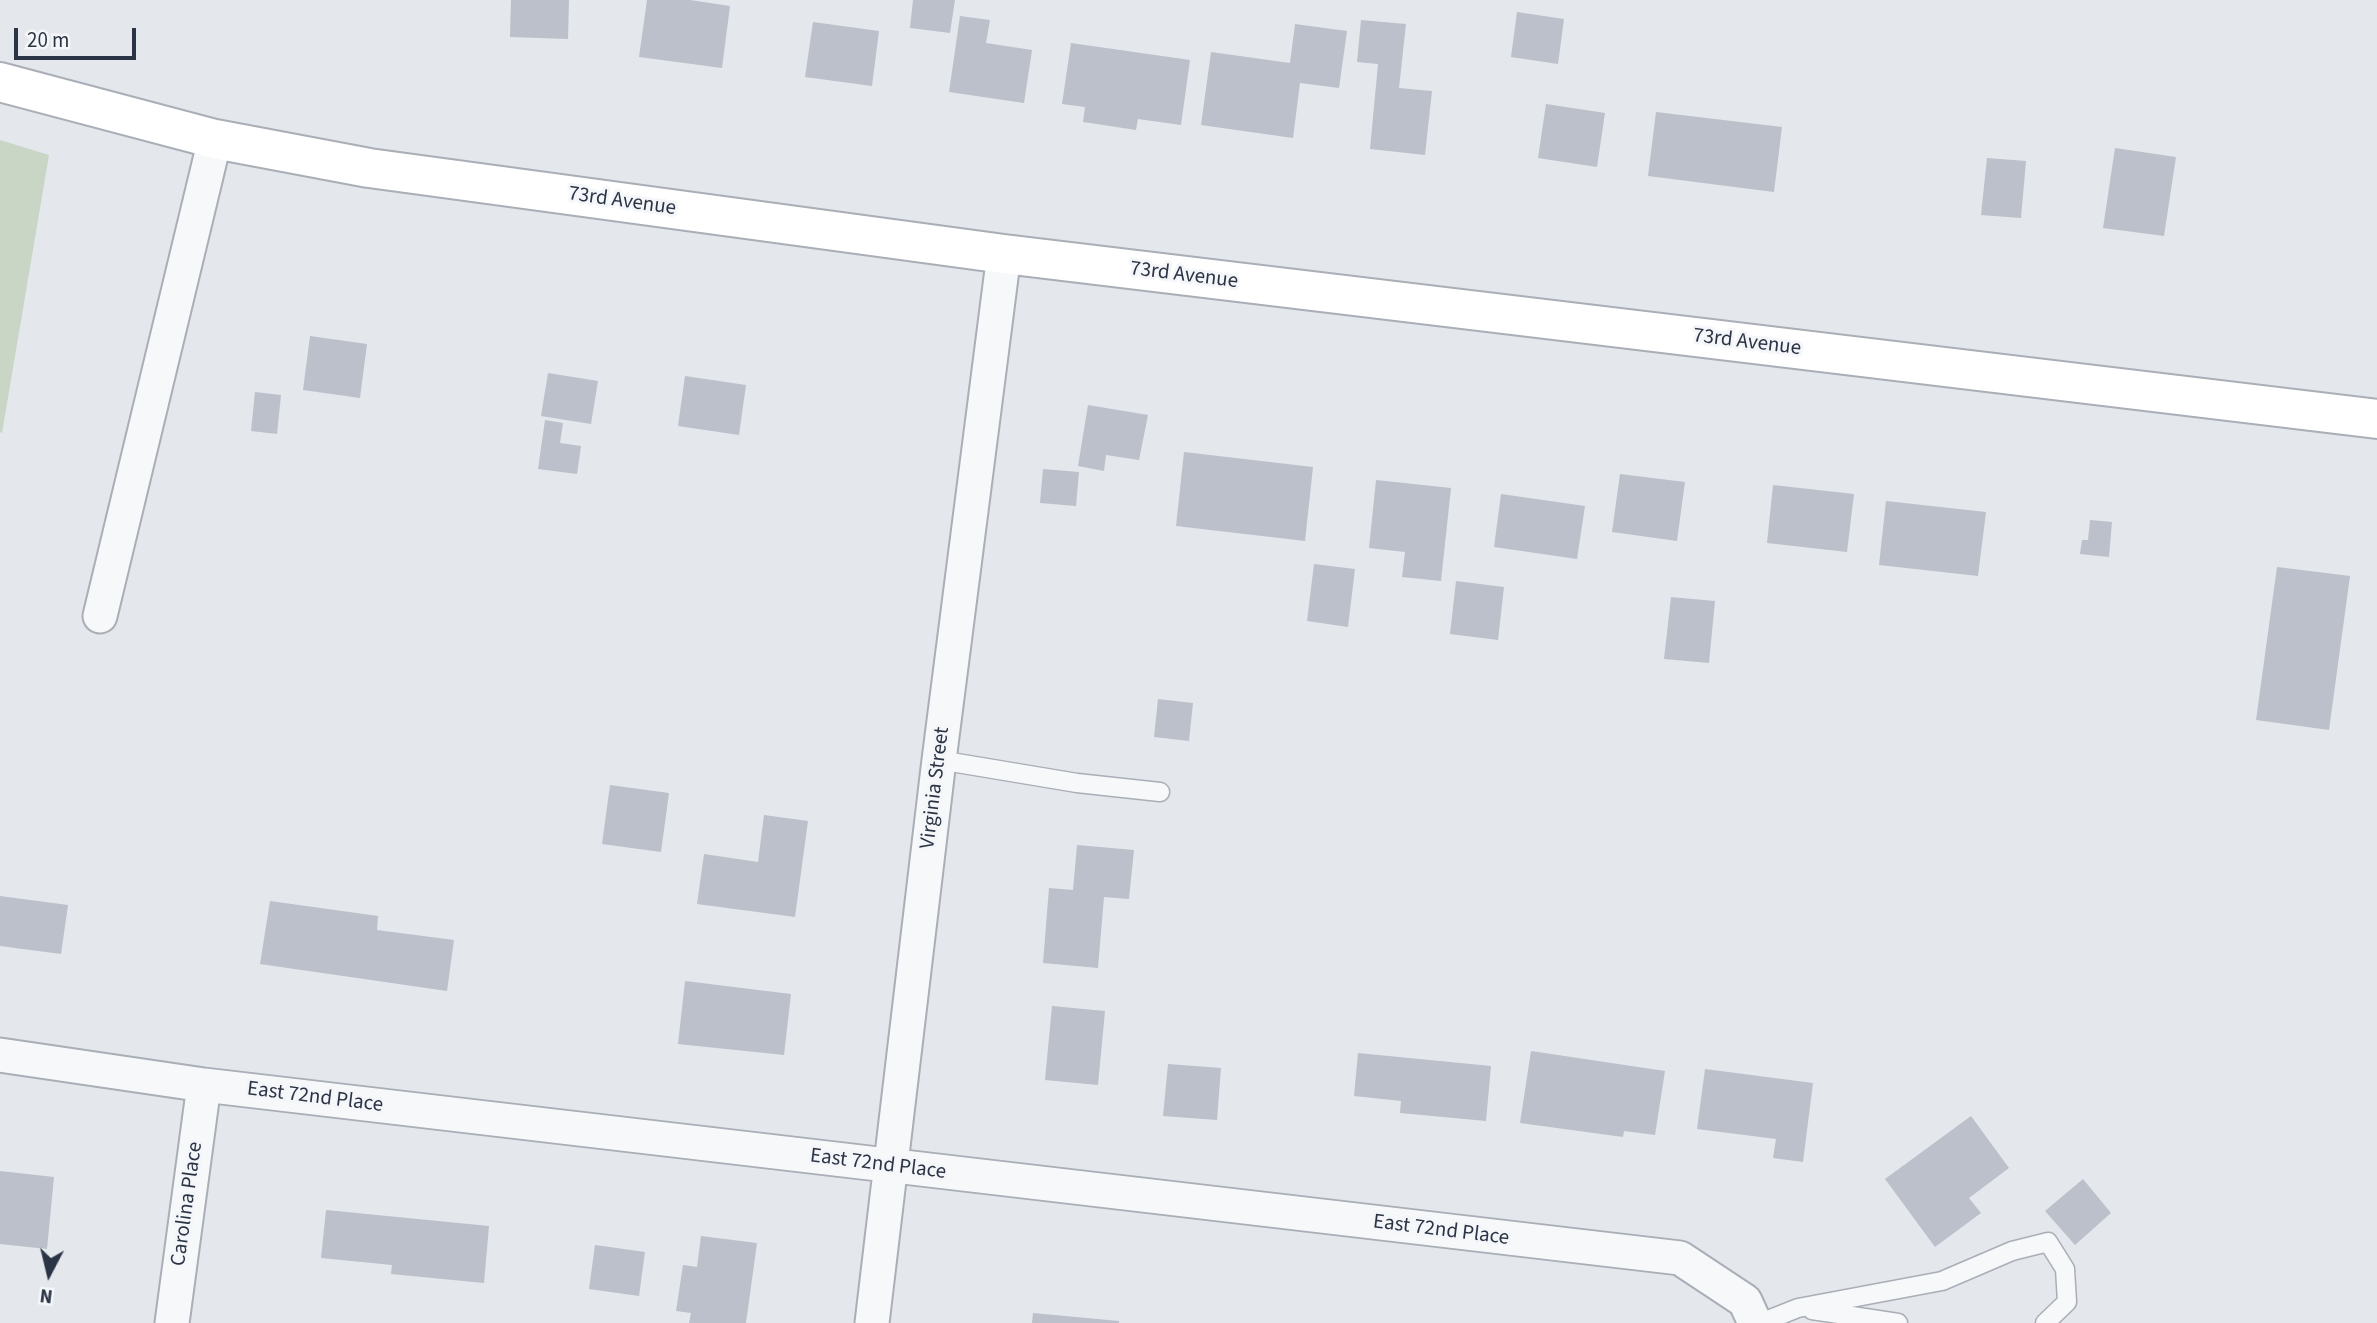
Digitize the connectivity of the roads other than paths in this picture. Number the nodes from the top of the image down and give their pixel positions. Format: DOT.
graph roads {
  1 [pos="0,82"];
  2 [pos="215,139"];
  3 [pos="1003,254"];
  4 [pos="2377,419"];
  5 [pos="100,616"];
  6 [pos="939,760"];
  7 [pos="1160,792"];
  8 [pos="0,1055"];
  9 [pos="204,1085"];
  10 [pos="891,1167"];
  11 [pos="1798,1308"];
  12 [pos="1753,1316"];
  13 [pos="172,1323"];
  14 [pos="872,1323"];
  15 [pos="1898,1323"];
  16 [pos="2045,1323"];
  1 -- 2 [label="main road, 73rd Avenue"];
  2 -- 3 [label="main road, 73rd Avenue"];
  2 -- 5 [label="street"];
  3 -- 4 [label="main road, 73rd Avenue"];
  3 -- 6 [label="street, Virginia Street"];
  6 -- 7 [label="lane"];
  6 -- 10 [label="street, Virginia Street"];
  8 -- 9 [label="street, East 72nd Place"];
  9 -- 10 [label="street, East 72nd Place"];
  9 -- 13 [label="street, Carolina Place"];
  10 -- 12 [label="street, East 72nd Place"];
  10 -- 14 [label="street, Virginia Street"];
  11 -- 12 [label="lane"];
  11 -- 15 [label="lane"];
  11 -- 16 [label="lane"];
}
